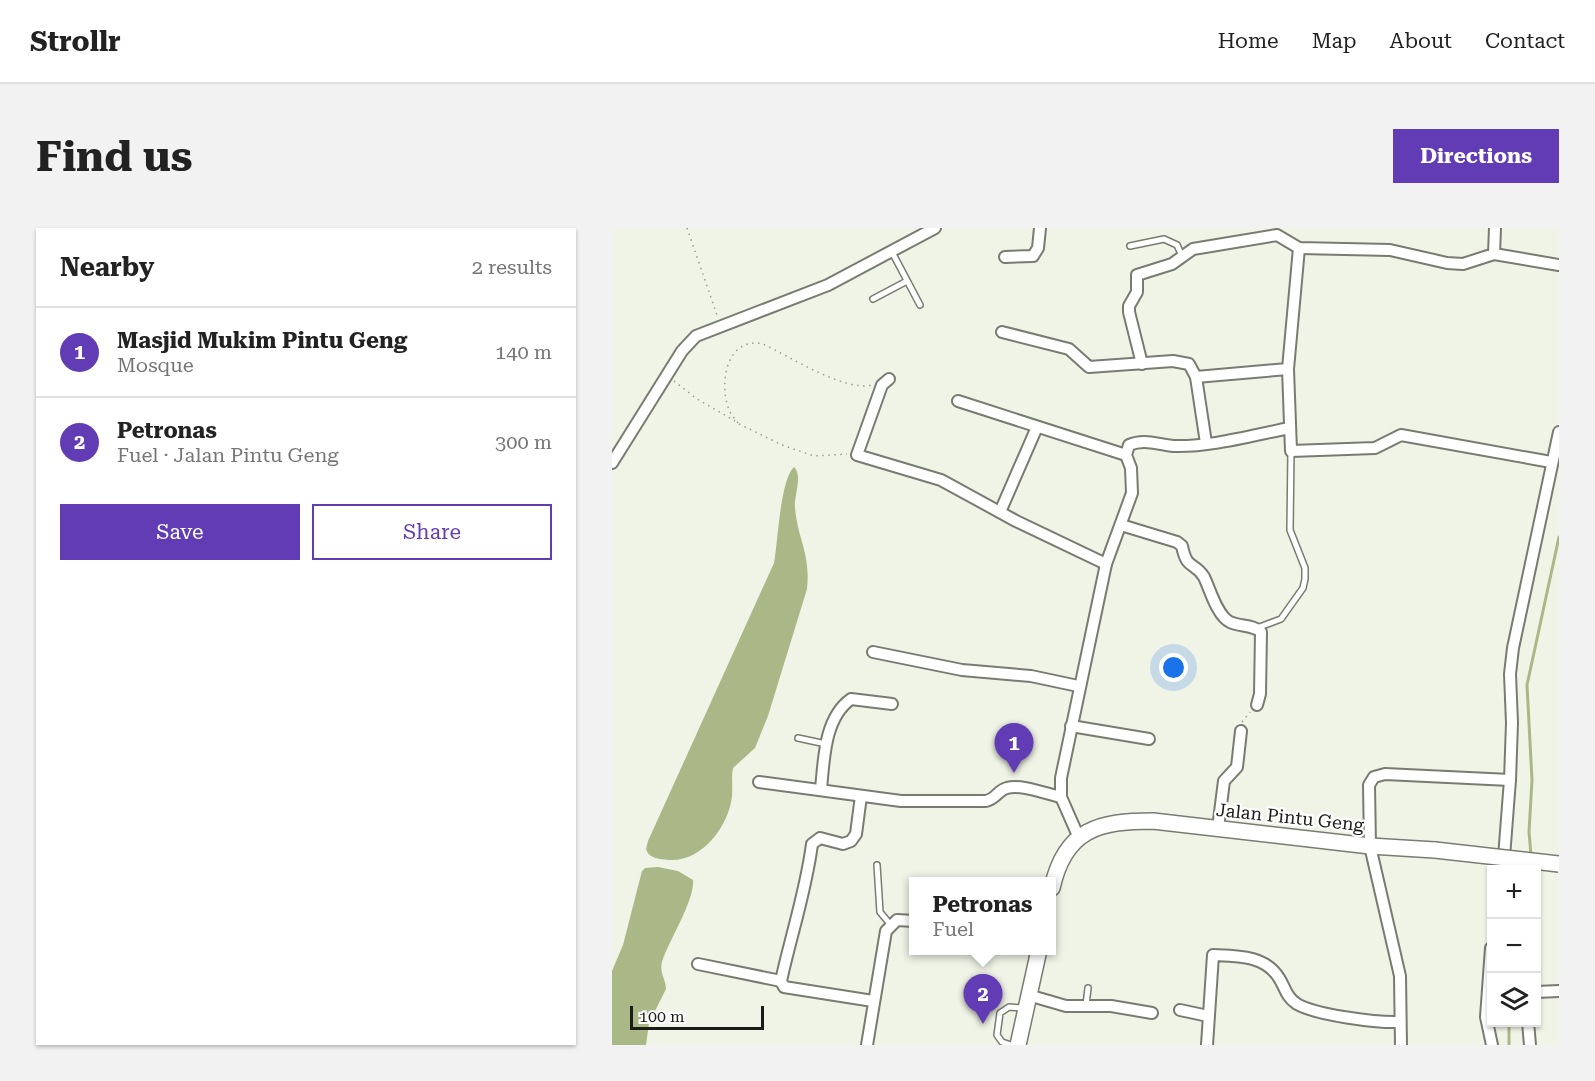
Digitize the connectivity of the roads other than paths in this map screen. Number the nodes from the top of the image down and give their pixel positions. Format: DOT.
graph roads {
  1 [pos="936,228"];
  2 [pos="1030,228"];
  3 [pos="1040,228"];
  4 [pos="1495,228"];
  5 [pos="1277,231"];
  6 [pos="1130,246"];
  7 [pos="1299,248"];
  8 [pos="892,252"];
  9 [pos="1494,254"];
  10 [pos="1005,257"];
  11 [pos="1182,257"];
  12 [pos="1559,265"];
  13 [pos="907,281"];
  14 [pos="873,299"];
  15 [pos="920,305"];
  16 [pos="1002,332"];
  17 [pos="1142,364"];
  18 [pos="1288,369"];
  19 [pos="1196,377"];
  20 [pos="887,380"];
  21 [pos="958,401"];
  22 [pos="1037,428"];
  23 [pos="1290,428"];
  24 [pos="1559,432"];
  25 [pos="1206,442"];
  26 [pos="1291,451"];
  27 [pos="1126,455"];
  28 [pos="1551,462"];
  29 [pos="612,463"];
  30 [pos="1000,512"];
  31 [pos="1120,525"];
  32 [pos="1106,564"];
  33 [pos="1257,628"];
  34 [pos="873,652"];
  35 [pos="1078,686"];
  36 [pos="892,704"];
  37 [pos="1257,705"];
  38 [pos="1071,726"];
  39 [pos="1241,731"];
  40 [pos="798,738"];
  41 [pos="1149,739"];
  42 [pos="826,744"];
  43 [pos="1510,780"];
  44 [pos="759,782"];
  45 [pos="821,789"];
  46 [pos="861,796"];
  47 [pos="1060,796"];
  48 [pos="1218,828"];
  49 [pos="1079,838"];
  50 [pos="1370,846"];
  51 [pos="1559,864"];
  52 [pos="877,865"];
  53 [pos="1503,865"];
  54 [pos="1056,877"];
  55 [pos="909,921"];
  56 [pos="890,924"];
  57 [pos="1038,955"];
  58 [pos="698,964"];
  59 [pos="1489,973"];
  60 [pos="781,981"];
  61 [pos="1088,988"];
  62 [pos="1559,991"];
  63 [pos="1541,992"];
  64 [pos="873,1001"];
  65 [pos="1026,1002"];
  66 [pos="1086,1007"];
  67 [pos="1180,1010"];
  68 [pos="1152,1013"];
  69 [pos="1208,1016"];
  70 [pos="1400,1022"];
  71 [pos="1528,1027"];
  72 [pos="867,1045"];
  73 [pos="1011,1045"];
  74 [pos="1018,1045"];
  75 [pos="1207,1045"];
  76 [pos="1401,1045"];
  77 [pos="1492,1045"];
  78 [pos="1530,1045"];
  1 -- 8 [label="street"];
  2 -- 3 [label="street"];
  3 -- 10 [label="street"];
  4 -- 9 [label="street"];
  5 -- 7 [label="street"];
  5 -- 11 [label="street"];
  6 -- 11 [label="lane"];
  7 -- 9 [label="street"];
  7 -- 18 [label="street"];
  8 -- 13 [label="lane"];
  8 -- 29 [label="street"];
  9 -- 12 [label="street"];
  11 -- 17 [label="street"];
  13 -- 14 [label="lane"];
  13 -- 15 [label="lane"];
  16 -- 17 [label="street"];
  17 -- 19 [label="street"];
  18 -- 19 [label="street"];
  18 -- 23 [label="street"];
  19 -- 25 [label="street"];
  20 -- 30 [label="street"];
  21 -- 22 [label="street"];
  22 -- 27 [label="street"];
  22 -- 30 [label="street"];
  23 -- 25 [label="street"];
  23 -- 26 [label="street"];
  24 -- 28 [label="street"];
  25 -- 27 [label="street"];
  26 -- 28 [label="street"];
  26 -- 33 [label="lane"];
  27 -- 31 [label="street"];
  28 -- 43 [label="street"];
  30 -- 32 [label="street"];
  31 -- 32 [label="street"];
  31 -- 33 [label="street"];
  32 -- 35 [label="street"];
  33 -- 37 [label="street"];
  34 -- 35 [label="street"];
  35 -- 38 [label="street"];
  36 -- 42 [label="street"];
  38 -- 41 [label="street"];
  38 -- 47 [label="street"];
  39 -- 48 [label="street"];
  40 -- 42 [label="lane"];
  42 -- 45 [label="street"];
  43 -- 50 [label="street"];
  43 -- 53 [label="street"];
  44 -- 45 [label="street"];
  45 -- 46 [label="street"];
  46 -- 47 [label="street"];
  46 -- 60 [label="street"];
  47 -- 49 [label="street"];
  48 -- 49 [label="main road, Jalan Pintu Geng"];
  48 -- 50 [label="main road, Jalan Pintu Geng"];
  49 -- 54 [label="main road, Jalan Pintu Geng"];
  50 -- 51 [label="main road, Jalan Pintu Geng, bridge"];
  50 -- 70 [label="street"];
  52 -- 56 [label="lane"];
  55 -- 56 [label="street"];
  56 -- 64 [label="street"];
  57 -- 65 [label="main road"];
  58 -- 60 [label="street"];
  59 -- 77 [label="street"];
  60 -- 64 [label="street"];
  61 -- 66 [label="lane"];
  62 -- 63 [label="street"];
  64 -- 72 [label="street"];
  65 -- 66 [label="street"];
  65 -- 73 [label="lane"];
  65 -- 74 [label="main road"];
  66 -- 68 [label="street"];
  67 -- 69 [label="street"];
  69 -- 70 [label="street"];
  69 -- 75 [label="street"];
  70 -- 76 [label="street"];
  71 -- 78 [label="street"];
}
